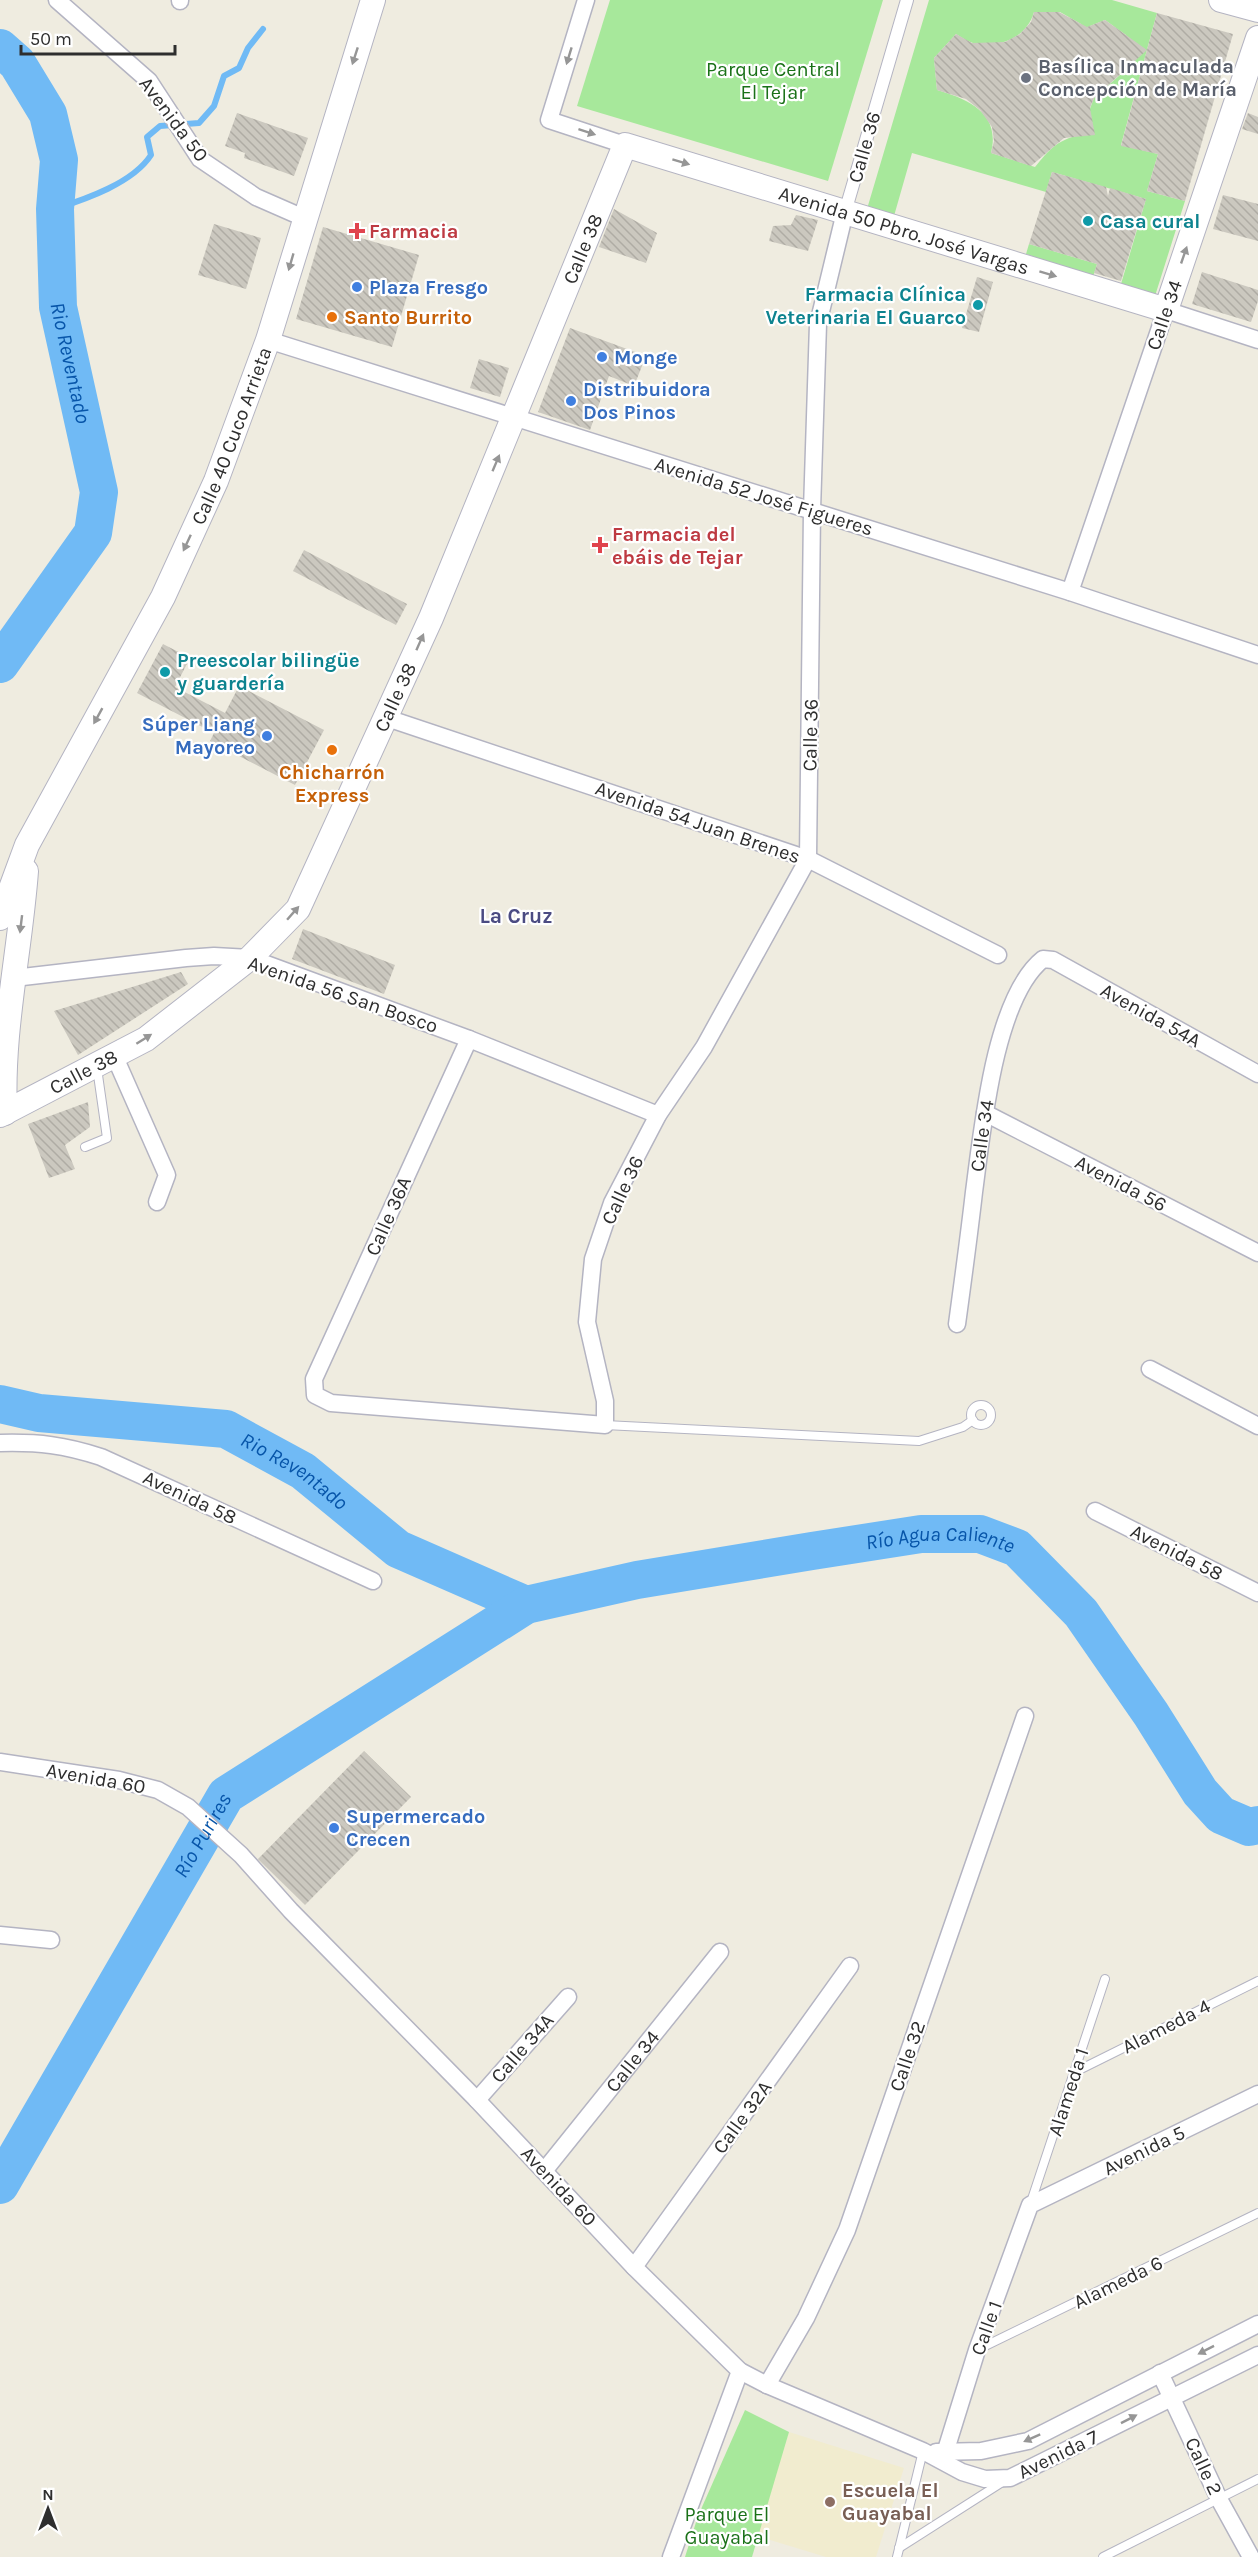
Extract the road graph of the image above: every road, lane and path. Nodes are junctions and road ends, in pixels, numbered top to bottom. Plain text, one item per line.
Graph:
1 (57, 0) edge
2 (373, 0) edge
3 (586, 0) edge
4 (907, 0) edge
5 (1221, 0) edge
6 (1258, 10) edge
7 (1258, 38) edge
8 (625, 145) junction
9 (845, 212) junction
10 (304, 218) junction
11 (1166, 310) junction
12 (268, 340) junction
13 (1258, 340) edge
14 (514, 419) junction
15 (812, 510) junction
16 (1070, 592) junction
17 (1258, 655) edge
18 (387, 718) junction
19 (27, 845) junction
20 (808, 859) junction
21 (0, 918) edge
22 (998, 955) dead end
23 (250, 958) junction
24 (1043, 959) joint
25 (14, 978) junction
26 (469, 1039) junction
27 (105, 1060) junction
28 (1258, 1074) edge
29 (985, 1113) junction
30 (3, 1114) edge
31 (658, 1114) junction
32 (85, 1147) dead end
33 (157, 1202) dead end
34 (1258, 1253) edge
35 (957, 1324) dead end
36 (1150, 1369) dead end
37 (973, 1420) dead end
38 (605, 1425) junction
39 (1258, 1426) edge
40 (0, 1443) edge
41 (1095, 1511) dead end
42 (373, 1581) dead end
43 (1258, 1593) edge
44 (1024, 1716) dead end
45 (0, 1762) edge
46 (0, 1935) edge
47 (51, 1940) dead end
48 (720, 1952) dead end
49 (850, 1966) dead end
50 (1105, 1979) dead end
51 (1258, 1981) edge
52 (568, 1997) dead end
53 (1075, 2072) junction
54 (1258, 2094) edge
55 (477, 2100) junction
56 (544, 2171) junction
57 (1030, 2205) junction
58 (1258, 2213) edge
59 (634, 2267) junction
60 (1258, 2324) edge
61 (977, 2350) junction
62 (1258, 2355) edge
63 (740, 2371) junction
64 (1160, 2373) junction
65 (767, 2385) junction
66 (1172, 2396) junction
67 (923, 2451) junction
68 (945, 2453) junction
69 (1010, 2478) junction
70 (1258, 2479) edge
71 (1219, 2499) junction
72 (898, 2553) edge
73 (671, 2557) edge
74 (1103, 2557) edge
75 (1251, 2557) edge

1 - 10 street, Avenida 50
2 -> 10 main road, Calle 40 Cuco Arrieta
3 -> 8 street, Avenida 50 Pbro. José Vargas
4 - 9 street, Calle 36
5 - 6 main road
11 -> 7 main road, Calle 34
8 -> 9 main road, Avenida 50 Pbro. José Vargas
8 - 14 main road, Calle 38
9 -> 11 main road, Avenida 50 Pbro. José Vargas
9 - 15 street, Calle 36
10 -> 12 main road, Calle 40 Cuco Arrieta
11 - 13 street, Avenida 50 Pbro. José Vargas
11 - 16 street, Calle 34
12 - 14 street, Avenida 52 José Figueres
12 -> 19 main road, Calle 40 Cuco Arrieta
14 - 15 street, Avenida 52 José Figueres
18 -> 14 main road, Calle 38
15 - 16 street, Avenida 52 José Figueres
15 - 20 street, Calle 36
16 - 17 street, Avenida 52 José Figueres
18 - 20 street, Avenida 54 Juan Brenes
23 -> 18 main road, Calle 38
19 - 21 main road, Calle 40 Cuco Arrieta
19 -> 25 main road
20 - 22 street, Avenida 54 Juan Brenes
20 - 31 street, Calle 36
23 - 25 street, Avenida 56 San Bosco
23 - 26 street, Avenida 56 San Bosco
27 -> 23 main road, Calle 38
24 - 28 street, Avenida 54A
24 - 29 street, Calle 34
25 - 30 main road
26 - 31 street, Avenida 56 San Bosco
26 - 38 street, Calle 36A
27 - 30 main road, Calle 38
27 - 32 lane
27 - 33 street
29 - 34 street, Avenida 56
29 - 35 street, Calle 34
31 - 38 street, Calle 36
36 - 39 street
37 - 38 lane
40 - 42 street, Avenida 58
41 - 43 street, Avenida 58
44 - 65 street, Calle 32
45 - 55 street, Avenida 60
46 - 47 street
48 - 56 street, Calle 34
49 - 59 street, Calle 32A
50 - 53 lane, Alameda 1
51 - 53 lane, Alameda 4
52 - 55 street, Calle 34A
53 - 57 lane, Alameda 1
54 - 57 street, Avenida 5
55 - 56 street, Avenida 60
56 - 59 street, Avenida 60
57 - 61 street, Calle 1
58 - 61 lane, Alameda 6
59 - 63 street, Avenida 60
60 -> 64 street, Avenida 7
61 - 68 street, Calle 1
62 - 66 street, Avenida 7
63 - 65 street, Avenida 60
63 - 73 street
64 - 66 street, Calle 2
64 -> 68 street, Avenida 7
65 - 67 street, Avenida 60
69 -> 66 street, Avenida 7
66 - 71 street, Calle 2
67 - 68 street, Avenida 7
67 - 69 street, Avenida 7
67 - 72 lane
69 - 72 lane
70 - 71 lane
71 - 74 lane
71 - 75 street, Calle 2

